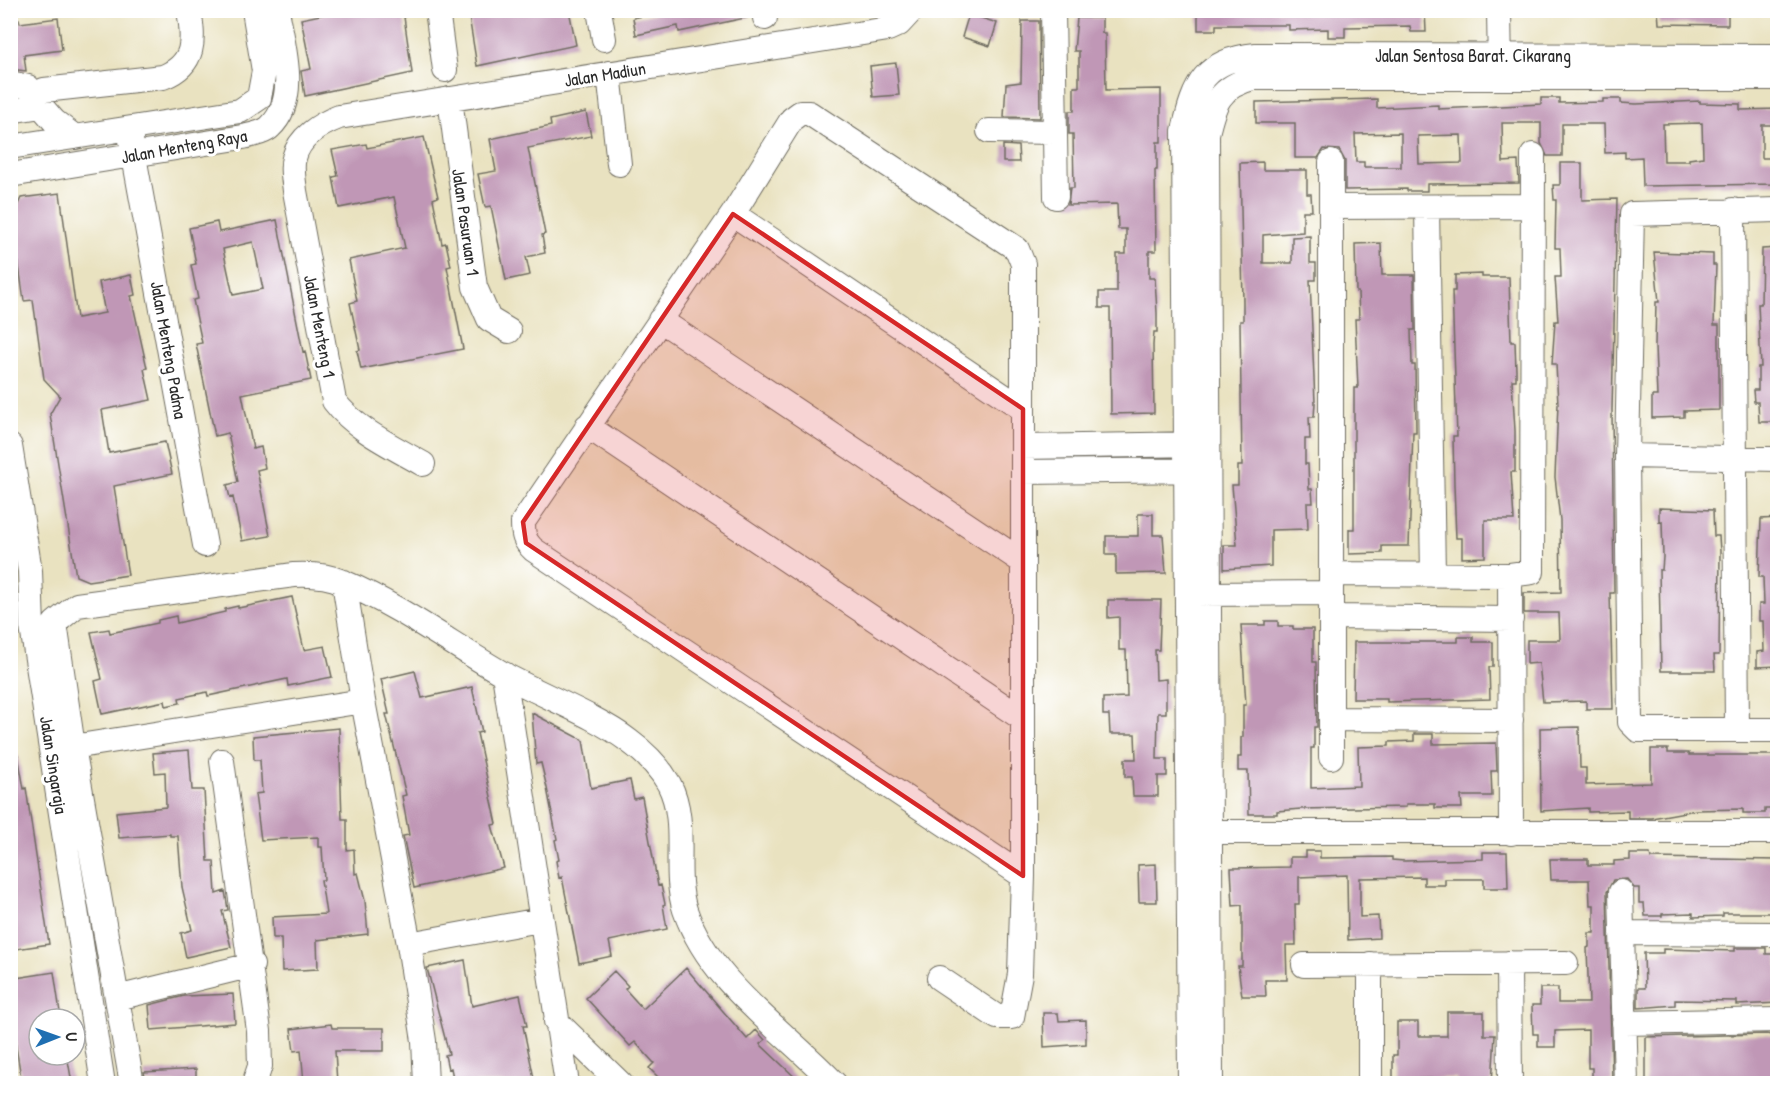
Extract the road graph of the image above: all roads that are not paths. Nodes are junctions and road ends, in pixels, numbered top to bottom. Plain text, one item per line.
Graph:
1 (189, 10) edge
2 (254, 10) edge
3 (277, 10) edge
4 (436, 10) edge
5 (599, 10) edge
6 (912, 10) edge
7 (1053, 10) edge
8 (1499, 10) edge
9 (604, 39) dead end
10 (1778, 56) edge
11 (1500, 66) junction
12 (445, 70) dead end
13 (609, 74) junction
14 (1778, 78) edge
15 (10, 83) edge
16 (450, 99) junction
17 (37, 101) junction
18 (10, 111) edge
19 (129, 129) junction
20 (989, 130) dead end
21 (1054, 132) junction
22 (75, 137) junction
23 (300, 145) joint
24 (10, 147) edge
25 (1533, 155) dead end
26 (134, 156) junction
27 (1331, 162) dead end
28 (619, 164) dead end
29 (10, 175) edge
30 (1056, 197) dead end
31 (1532, 206) junction
32 (1331, 207) junction
33 (1427, 207) junction
34 (1732, 210) junction
35 (1778, 210) edge
36 (733, 214) junction
37 (660, 320) junction
38 (509, 331) dead end
39 (1023, 409) junction
40 (587, 426) junction
41 (1197, 444) junction
42 (10, 446) edge
43 (1023, 447) junction
44 (1627, 456) junction
45 (1734, 457) junction
46 (1778, 459) edge
47 (423, 464) dead end
48 (1197, 471) junction
49 (1023, 472) junction
50 (205, 545) dead end
51 (1023, 562) junction
52 (1433, 575) junction
53 (1510, 575) junction
54 (344, 582) junction
55 (1332, 584) junction
56 (1199, 594) junction
57 (1331, 617) junction
58 (1510, 619) junction
59 (504, 674) junction
60 (363, 701) junction
61 (1023, 719) junction
62 (1331, 719) junction
63 (1511, 720) junction
64 (1737, 730) junction
65 (1778, 730) edge
66 (73, 747) junction
67 (1331, 757) dead end
68 (222, 760) dead end
69 (1201, 832) junction
70 (1778, 832) edge
71 (1511, 833) junction
72 (1023, 876) junction
73 (1621, 892) dead end
74 (540, 920) junction
75 (1622, 933) junction
76 (1778, 934) edge
77 (409, 944) junction
78 (1509, 963) junction
79 (1566, 963) dead end
80 (1370, 964) junction
81 (252, 965) junction
82 (1304, 965) dead end
83 (939, 978) dead end
84 (117, 998) junction
85 (1778, 1020) edge
86 (556, 1021) junction
87 (1624, 1023) junction
88 (103, 1083) edge
89 (132, 1083) edge
90 (254, 1083) edge
91 (426, 1083) edge
92 (567, 1083) edge
93 (621, 1083) edge
94 (835, 1083) edge
95 (1190, 1083) edge
96 (1211, 1083) edge
97 (1370, 1083) edge
98 (1510, 1083) edge
99 (1626, 1083) edge

1 - 17 street
2 - 19 street, Jalan Menteng Raya
3 - 26 street, Jalan Menteng Raya
4 - 12 street
5 - 9 street
6 - 13 street, Jalan Madiun
7 - 21 street
8 - 11 street
10 - 11 street, Jalan Sentosa Barat. Cikarang
11 - 14 street, Jalan Sentosa Barat. Cikarang
11 - 41 street, Jalan Sentosa Barat. Cikarang
11 - 41 street, Jalan Sentosa Barat. Cikarang
13 - 16 street, Jalan Madiun
13 - 28 street
15 - 17 street
16 - 23 street, Jalan Madiun
16 - 38 street, Jalan Pasuruan 1
17 - 18 street
17 - 22 street
19 - 22 street, Jalan Menteng Raya
19 - 26 street, Jalan Menteng Padma
20 - 21 street
21 - 30 street
22 - 24 street, Jalan Menteng Raya
23 - 47 street, Jalan Menteng 1
25 - 31 street
26 - 29 street, Jalan Menteng Raya
26 - 50 street, Jalan Menteng Padma
27 - 32 street
31 - 33 street
31 - 53 street
32 - 33 street
32 - 55 street
33 - 52 street
34 - 35 street
34 - 44 street
34 - 45 street
36 - 37 street
36 - 39 street
36 - 39 street
37 - 40 street
37 - 51 street
39 - 43 street
40 - 61 street
40 - 72 street
41 - 43 street
41 - 48 street
42 - 88 street, Jalan Singaraja
43 - 49 street
44 - 45 street
44 - 64 street
45 - 46 street
45 - 64 street
48 - 49 street
48 - 56 street
49 - 51 street
51 - 61 street
52 - 53 street
52 - 55 street
53 - 58 street
54 - 59 street
54 - 60 street
54 - 66 street
55 - 56 street
55 - 57 street
56 - 69 street
57 - 58 street
57 - 62 street
58 - 63 street
59 - 74 street
59 - 94 street
60 - 66 street
60 - 77 street
61 - 72 street
62 - 63 street
62 - 67 street
63 - 71 street
64 - 65 street
66 - 84 street
68 - 81 street
69 - 71 street
69 - 95 street
69 - 96 street
70 - 71 street
72 - 83 street
73 - 75 street
74 - 77 street
74 - 86 street
75 - 76 street
75 - 87 street
77 - 91 street
78 - 79 street
78 - 80 street
78 - 98 street
80 - 82 street
80 - 97 street
81 - 84 street
81 - 90 street
84 - 89 street
85 - 87 street
86 - 92 street
86 - 93 street
87 - 99 street

